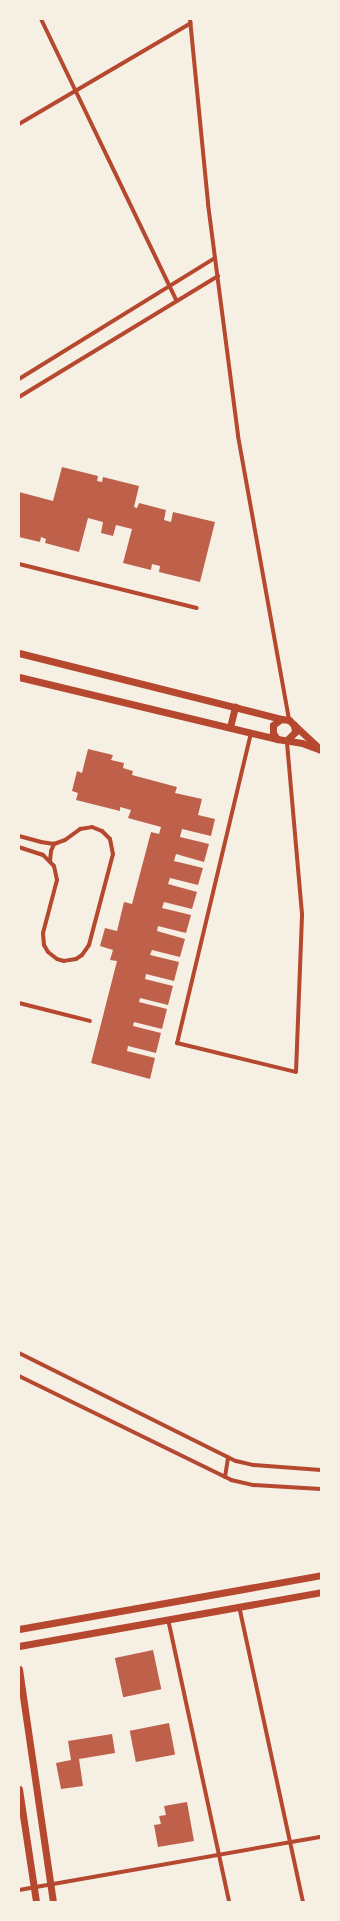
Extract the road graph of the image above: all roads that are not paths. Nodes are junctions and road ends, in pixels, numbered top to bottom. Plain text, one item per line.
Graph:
1 (41, 19) edge
2 (191, 21) edge
3 (76, 91) junction
4 (19, 124) edge
5 (215, 258) junction
6 (218, 276) junction
7 (170, 286) junction
8 (177, 301) junction
9 (19, 378) edge
10 (19, 397) edge
11 (19, 564) edge
12 (197, 608) dead end
13 (19, 652) edge
14 (19, 677) edge
15 (234, 707) junction
16 (288, 721) junction
17 (230, 728) junction
18 (251, 733) junction
19 (278, 739) junction
20 (288, 740) junction
21 (321, 750) edge
22 (19, 836) edge
23 (54, 844) junction
24 (19, 847) edge
25 (50, 861) junction
26 (19, 1003) edge
27 (90, 1021) dead end
28 (19, 1353) edge
29 (19, 1376) edge
30 (228, 1457) junction
31 (321, 1470) edge
32 (225, 1478) junction
33 (321, 1490) edge
34 (321, 1575) edge
35 (321, 1592) edge
36 (239, 1606) junction
37 (168, 1619) junction
38 (19, 1629) edge
39 (19, 1646) edge
40 (19, 1669) edge
41 (19, 1789) edge
42 (321, 1837) edge
43 (290, 1842) junction
44 (219, 1855) junction
45 (50, 1886) junction
46 (34, 1889) junction
47 (19, 1890) edge
48 (36, 1902) edge
49 (53, 1902) edge
50 (229, 1902) edge
51 (303, 1902) edge

1 - 3 street
2 - 3 street
2 - 5 street
3 - 4 street
3 - 7 street
5 - 6 street
5 - 7 street
6 - 8 street
6 - 16 street
7 - 8 street
7 - 9 street
8 - 10 street
11 - 12 street
13 - 15 street
14 - 17 street
15 - 16 street
15 - 17 street
16 - 19 street
16 - 20 street
16 - 21 street
17 - 18 street
18 - 19 street
18 - 20 street
19 - 20 street
20 - 21 street
22 - 23 street
23 - 25 street
23 - 25 street
24 - 25 street
26 - 27 street
28 - 30 street
29 - 32 street
30 - 31 street
30 - 32 street
32 - 33 street
34 - 38 street
35 - 36 street
36 - 37 street
36 - 43 street
37 - 39 street
37 - 44 street
40 - 45 street
41 - 46 street
42 - 43 street
43 - 44 street
43 - 51 street
44 - 45 street
44 - 50 street
45 - 46 street
45 - 49 street
46 - 47 street
46 - 48 street

